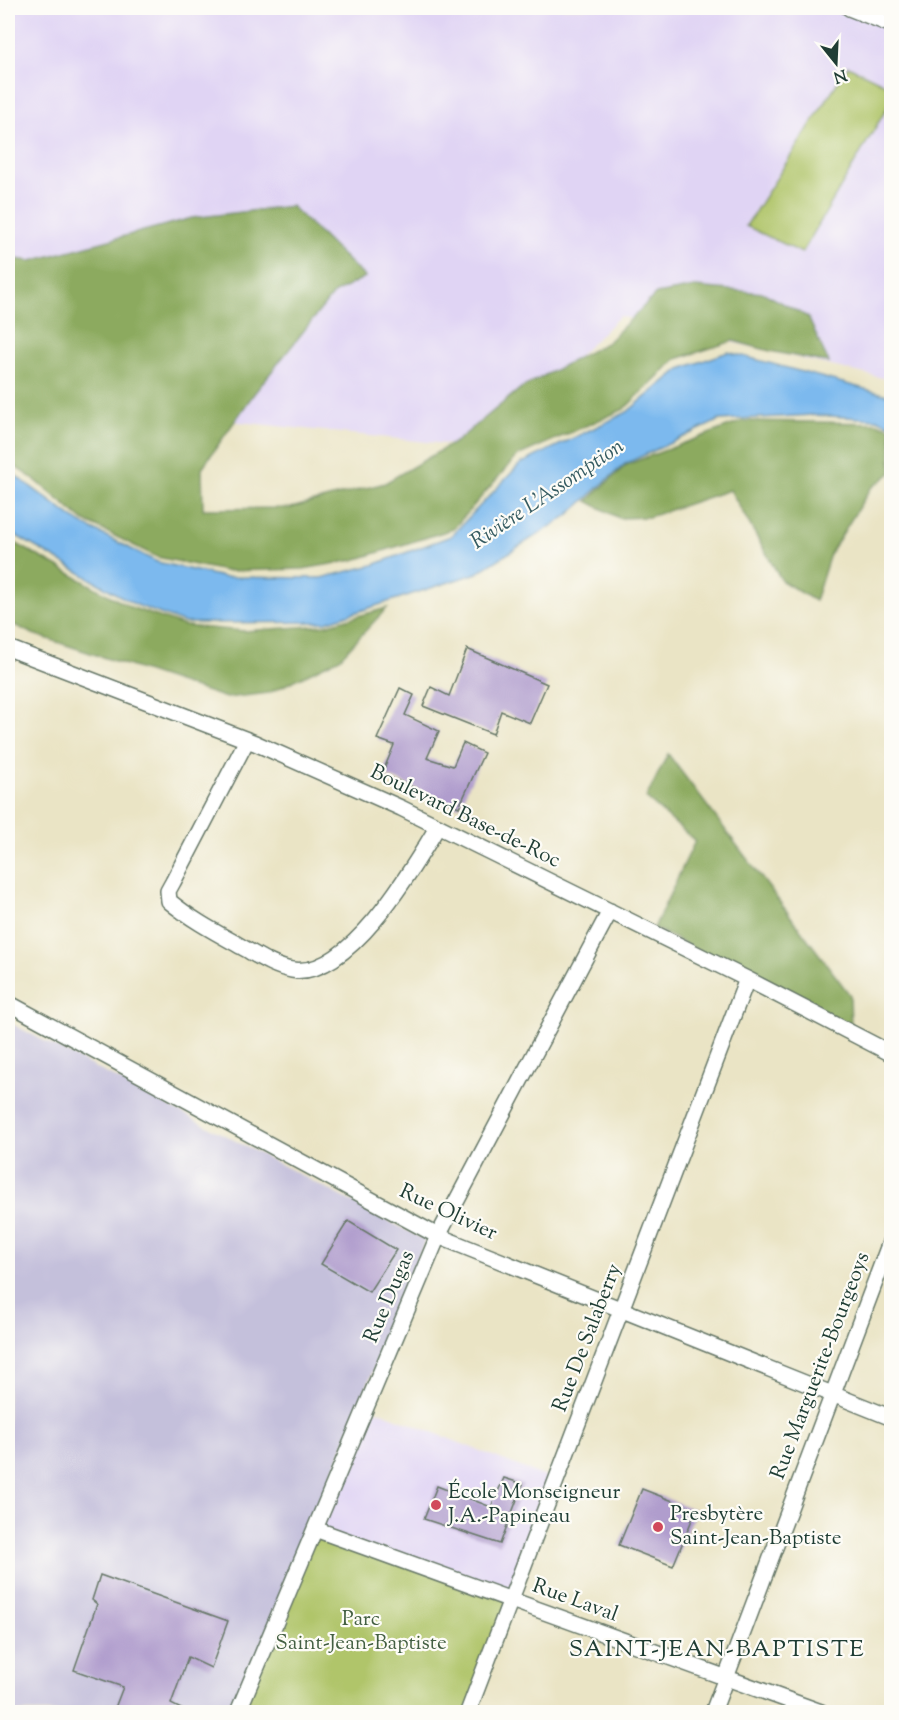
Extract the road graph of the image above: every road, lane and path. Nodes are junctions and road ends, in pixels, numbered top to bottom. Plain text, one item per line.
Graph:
1 (849, 8) edge
2 (891, 25) edge
3 (8, 648) edge
4 (247, 740) junction
5 (438, 826) junction
6 (610, 911) junction
7 (747, 979) junction
8 (8, 1003) edge
9 (891, 1054) edge
10 (438, 1236) junction
11 (891, 1237) edge
12 (621, 1309) junction
13 (832, 1394) junction
14 (891, 1418) edge
15 (315, 1529) junction
16 (511, 1600) junction
17 (726, 1678) junction
18 (238, 1713) edge
19 (468, 1713) edge
20 (713, 1713) edge
21 (821, 1713) edge

1 - 2 street
3 - 4 street, Boulevard Base-de-Roc
4 - 5 street, Boulevard Base-de-Roc
4 - 5 street
5 - 6 street, Boulevard Base-de-Roc
6 - 7 street, Boulevard Base-de-Roc
6 - 10 street, Rue Dugas
7 - 9 street, Boulevard Base-de-Roc
7 - 12 street, Rue De Salaberry
8 - 10 street, Rue Olivier
10 - 12 street, Rue Olivier
10 - 15 street, Rue Dugas
11 - 13 street, Rue Marguerite-Bourgeoys
12 - 13 street, Rue Olivier
12 - 16 street, Rue De Salaberry
13 - 14 street, Rue Olivier
13 - 17 street, Rue Marguerite-Bourgeoys
15 - 16 street, Rue Laval
15 - 18 street, Rue Dugas
16 - 17 street, Rue Laval
16 - 19 street, Rue De Salaberry
17 - 20 street, Rue Marguerite-Bourgeoys
17 - 21 street, Rue Laval

